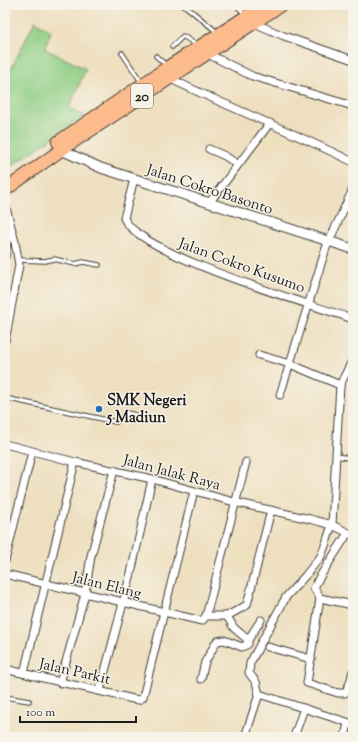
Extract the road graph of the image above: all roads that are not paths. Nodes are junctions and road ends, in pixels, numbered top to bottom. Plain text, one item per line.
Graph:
1 (184, 5) edge
2 (236, 5) edge
3 (281, 5) edge
4 (349, 5) edge
5 (353, 7) edge
6 (255, 12) edge
7 (222, 37) junction
8 (172, 48) dead end
9 (202, 50) junction
10 (122, 53) dead end
11 (156, 56) dead end
12 (353, 60) edge
13 (168, 73) junction
14 (142, 84) junction
15 (353, 106) edge
16 (270, 123) junction
17 (209, 149) dead end
18 (61, 150) junction
19 (353, 162) edge
20 (238, 164) junction
21 (134, 179) junction
22 (5, 180) edge
23 (353, 189) edge
24 (5, 190) edge
25 (209, 203) junction
26 (5, 204) edge
27 (10, 220) junction
28 (329, 241) junction
29 (353, 249) edge
30 (5, 257) edge
31 (19, 260) junction
32 (99, 265) dead end
33 (309, 303) junction
34 (353, 319) edge
35 (5, 341) edge
36 (259, 355) dead end
37 (353, 359) edge
38 (290, 364) junction
39 (340, 385) junction
40 (280, 395) dead end
41 (5, 398) edge
42 (136, 415) dead end
43 (5, 444) edge
44 (32, 452) junction
45 (335, 456) junction
46 (75, 462) junction
47 (246, 462) dead end
48 (353, 462) edge
49 (114, 470) junction
50 (152, 479) junction
51 (194, 491) junction
52 (234, 502) junction
53 (271, 510) junction
54 (332, 525) junction
55 (350, 534) edge
56 (5, 561) edge
57 (5, 574) edge
58 (46, 584) junction
59 (85, 594) junction
60 (320, 598) junction
61 (123, 602) junction
62 (353, 605) edge
63 (163, 612) junction
64 (227, 616) junction
65 (204, 619) junction
66 (261, 620) dead end
67 (248, 640) junction
68 (268, 648) dead end
69 (311, 659) junction
70 (5, 669) edge
71 (353, 671) edge
72 (24, 672) junction
73 (201, 679) dead end
74 (60, 683) junction
75 (100, 690) junction
76 (259, 694) junction
77 (5, 697) edge
78 (29, 701) dead end
79 (304, 708) junction
80 (351, 724) edge
81 (245, 737) edge
82 (294, 737) edge
83 (344, 737) edge

1 - 7 lane
2 - 6 lane
3 - 6 highway, 20
4 - 5 lane
6 - 7 highway, 20
6 - 12 street
7 - 9 highway, 20
8 - 9 lane
9 - 13 highway, 20
9 - 15 street
10 - 14 lane
11 - 13 lane
13 - 14 highway, 20
13 - 16 street
13 - 18 highway, 20
14 - 22 highway, 20
16 - 19 street
16 - 20 street
17 - 20 street
18 - 21 street, Jalan Cokro Basonto
18 - 24 highway, 20
20 - 25 street
21 - 25 street, Jalan Cokro Basonto
21 - 33 street, Jalan Cokro Kusumo
23 - 28 street
25 - 28 street, Jalan Cokro Basonto
26 - 27 street
27 - 30 street
27 - 31 street
28 - 29 street, Jalan Cokro Basonto
28 - 33 street
31 - 32 lane
31 - 35 street
33 - 34 street, Jalan Cokro Kusumo
33 - 38 street
36 - 38 street
37 - 39 street
38 - 39 street
38 - 40 street
39 - 45 street
41 - 42 lane
43 - 44 street, Jalan Jalak Raya
44 - 46 street, Jalan Jalak Raya
44 - 56 street
45 - 48 lane
45 - 54 street
46 - 49 street, Jalan Jalak Raya
46 - 58 street
47 - 52 street
49 - 50 street, Jalan Jalak Raya
49 - 59 street
50 - 51 street, Jalan Jalak Raya
50 - 61 street
51 - 52 street, Jalan Jalak Raya
51 - 63 street
52 - 53 street, Jalan Jalak Raya
52 - 65 street
53 - 54 street, Jalan Jalak Raya
53 - 64 street
54 - 55 street, Jalan Jalak Raya
54 - 76 street
55 - 60 street
57 - 58 street, Jalan Elang
58 - 59 street, Jalan Elang
58 - 72 street
59 - 61 street, Jalan Elang
59 - 74 street
60 - 62 street
60 - 69 street
61 - 63 street, Jalan Elang
61 - 75 street
63 - 65 street, Jalan Elang
63 - 75 street, Jalan Parkit
64 - 65 street, Jalan Elang
64 - 67 street
66 - 67 street
67 - 73 street
68 - 69 street
69 - 71 street
70 - 72 street, Jalan Parkit
72 - 74 street, Jalan Parkit
74 - 75 street, Jalan Parkit
76 - 79 street
76 - 81 street
77 - 78 lane
79 - 80 street
79 - 82 street
80 - 83 street

